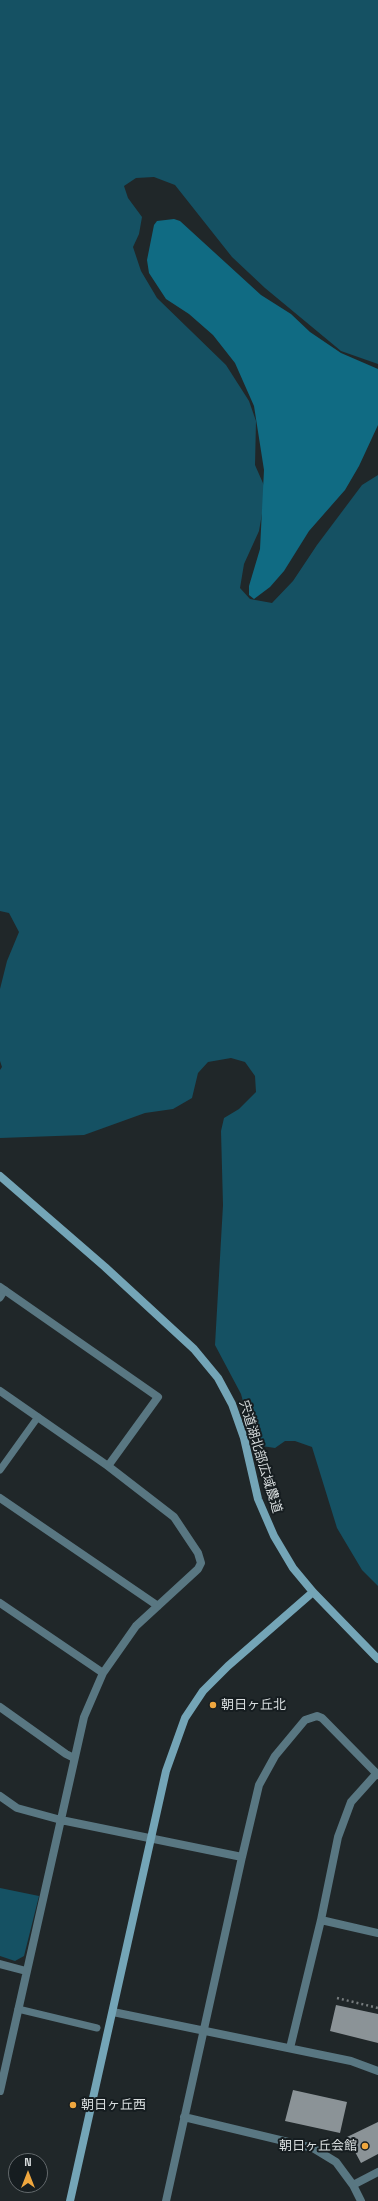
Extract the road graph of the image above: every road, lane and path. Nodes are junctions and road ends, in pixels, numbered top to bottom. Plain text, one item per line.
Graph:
1 (0, 1176) edge
2 (3, 1288) edge
3 (0, 1298) edge
4 (0, 1391) edge
5 (38, 1417) junction
6 (108, 1466) junction
7 (0, 1470) edge
8 (0, 1498) edge
9 (313, 1592) junction
10 (0, 1603) edge
11 (158, 1606) junction
12 (378, 1659) edge
13 (103, 1673) junction
14 (0, 1707) edge
15 (74, 1758) junction
16 (377, 1774) edge
17 (0, 1796) edge
18 (61, 1820) junction
19 (152, 1839) junction
20 (242, 1857) junction
21 (321, 1920) junction
22 (378, 1933) edge
23 (0, 1964) edge
24 (26, 1971) junction
25 (337, 1998) dead end
26 (378, 2008) edge
27 (18, 2010) junction
28 (112, 2012) junction
29 (97, 2028) dead end
30 (203, 2029) junction
31 (290, 2048) junction
32 (378, 2071) edge
33 (0, 2091) edge
34 (184, 2117) junction
35 (378, 2172) edge
36 (353, 2185) junction
37 (70, 2201) edge
38 (166, 2201) edge
39 (361, 2201) edge

1 - 9 street, 宍道湖北部広域農道
2 - 3 lane
2 - 6 street
4 - 5 street
5 - 6 street
5 - 7 lane
6 - 11 street
8 - 11 street
9 - 12 street, 宍道湖北部広域農道
9 - 19 street
10 - 13 street
11 - 13 street
13 - 15 street
14 - 15 street
15 - 18 street
16 - 20 street
16 - 21 street
17 - 18 street
18 - 19 street
18 - 24 street
19 - 20 street
19 - 28 street
20 - 30 street
21 - 22 street
21 - 31 street
23 - 24 street
24 - 27 street
25 - 26 path
27 - 29 lane
27 - 33 street
28 - 30 street
28 - 37 street
30 - 31 street
30 - 34 street
31 - 32 street
34 - 36 street
34 - 38 street
35 - 36 street
36 - 39 street

